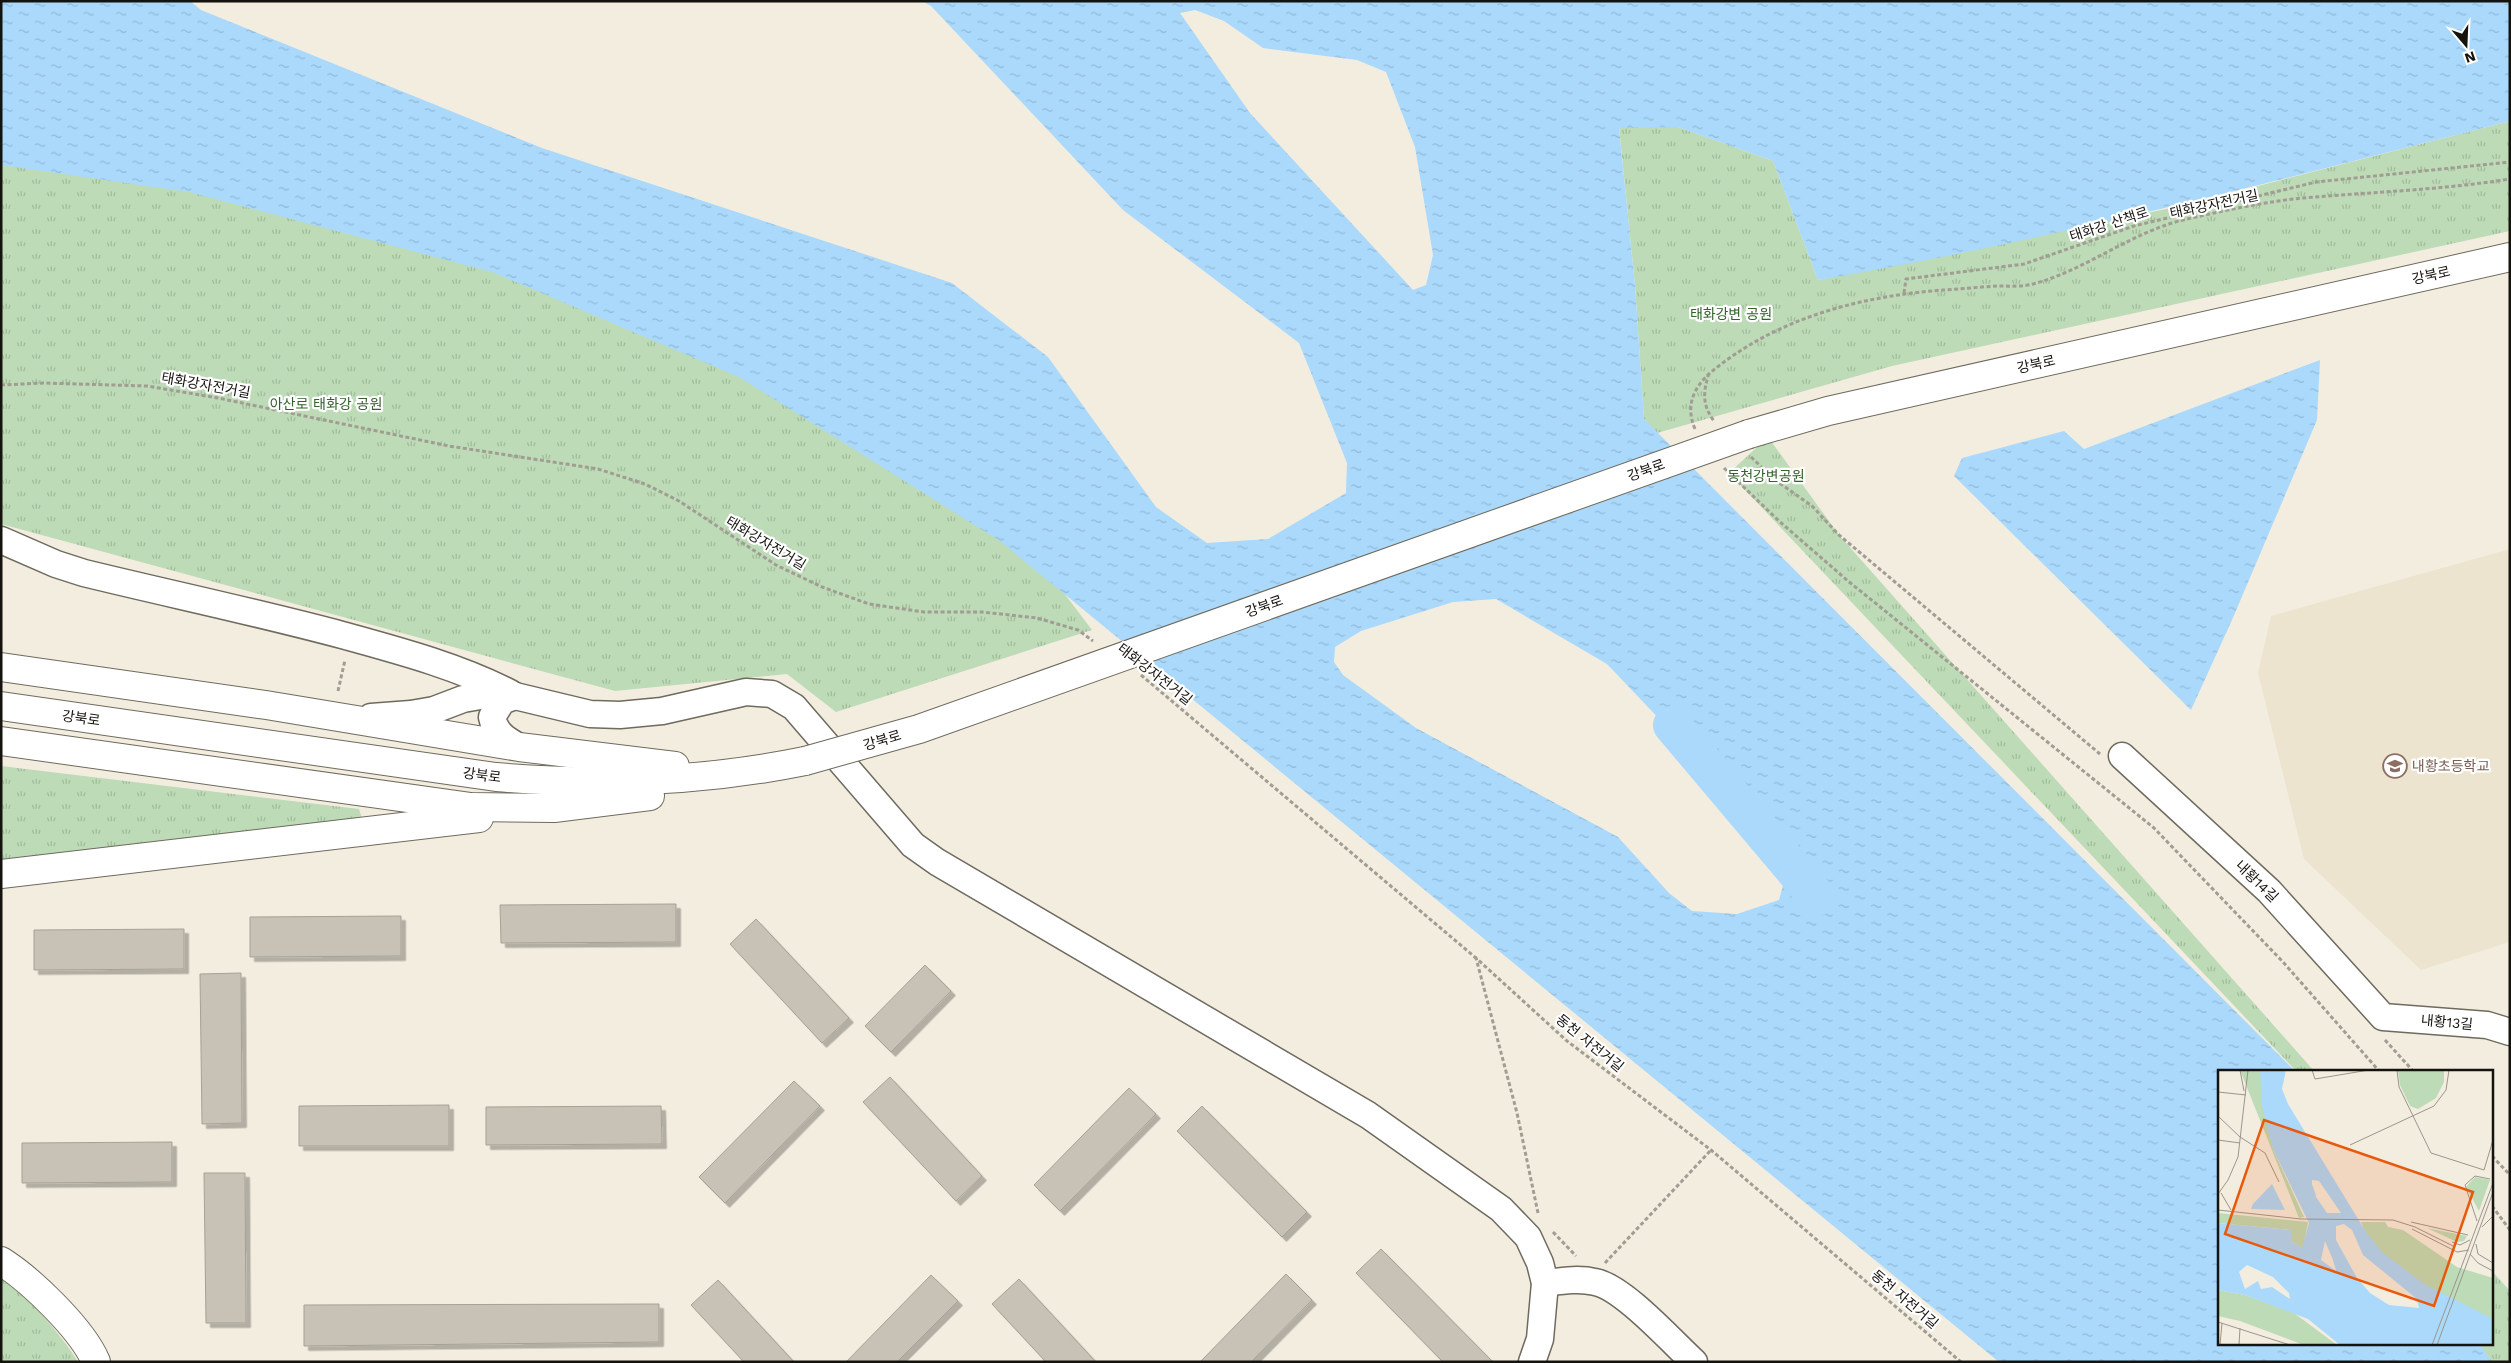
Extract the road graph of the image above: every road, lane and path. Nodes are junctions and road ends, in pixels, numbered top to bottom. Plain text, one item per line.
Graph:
1 (2510, 162) edge
2 (2510, 179) edge
3 (2510, 257) edge
4 (2468, 266) junction
5 (2510, 270) edge
6 (1904, 293) junction
7 (1709, 373) junction
8 (1, 385) edge
9 (1718, 426) dead end
10 (1696, 434) dead end
11 (1747, 443) junction
12 (1723, 466) dead end
13 (1839, 534) dead end
14 (1, 540) edge
15 (1094, 642) dead end
16 (1, 667) edge
17 (1134, 670) dead end
18 (515, 696) junction
19 (1, 706) edge
20 (335, 716) junction
21 (1, 741) edge
22 (519, 747) junction
23 (2122, 756) dead end
24 (759, 770) junction
25 (554, 808) junction
26 (1, 874) edge
27 (1476, 958) junction
28 (2383, 1016) joint
29 (2502, 1026) edge
30 (2378, 1070) edge
31 (1711, 1150) junction
32 (2494, 1158) edge
33 (2510, 1175) edge
34 (2494, 1209) edge
35 (1544, 1221) dead end
36 (1550, 1228) dead end
37 (2510, 1230) edge
38 (1, 1261) edge
39 (1596, 1277) junction
40 (1545, 1283) junction
41 (96, 1362) edge
42 (1532, 1362) edge
43 (1694, 1362) edge
44 (1961, 1362) edge

1 - 6 path, 태화강 산책로
2 - 6 path, 태화강자전거길
3 - 4 main road, 강북로
4 - 5 street
4 - 11 main road, 강북로
6 - 7 path, 태화강자전거길
7 - 9 path
7 - 10 path, 태화강자전거길
8 - 15 path, 태화강자전거길
11 - 13 path
11 - 24 main road, 강북로, bridge
12 - 30 path
14 - 18 street
16 - 20 main road
17 - 27 path, 태화강자전거길
18 - 20 street
18 - 22 street
18 - 40 street
19 - 24 main road, 강북로
20 - 22 main road
21 - 25 main road
22 - 24 main road
23 - 28 street, 내황14길
24 - 25 main road
25 - 26 main road
27 - 31 path, 동천 자전거길
27 - 35 path
28 - 29 street, 내황13길
31 - 39 path
31 - 44 path, 동천 자전거길
32 - 33 path
34 - 37 path
36 - 39 path
38 - 41 main road
39 - 40 street
39 - 43 street
40 - 42 street

